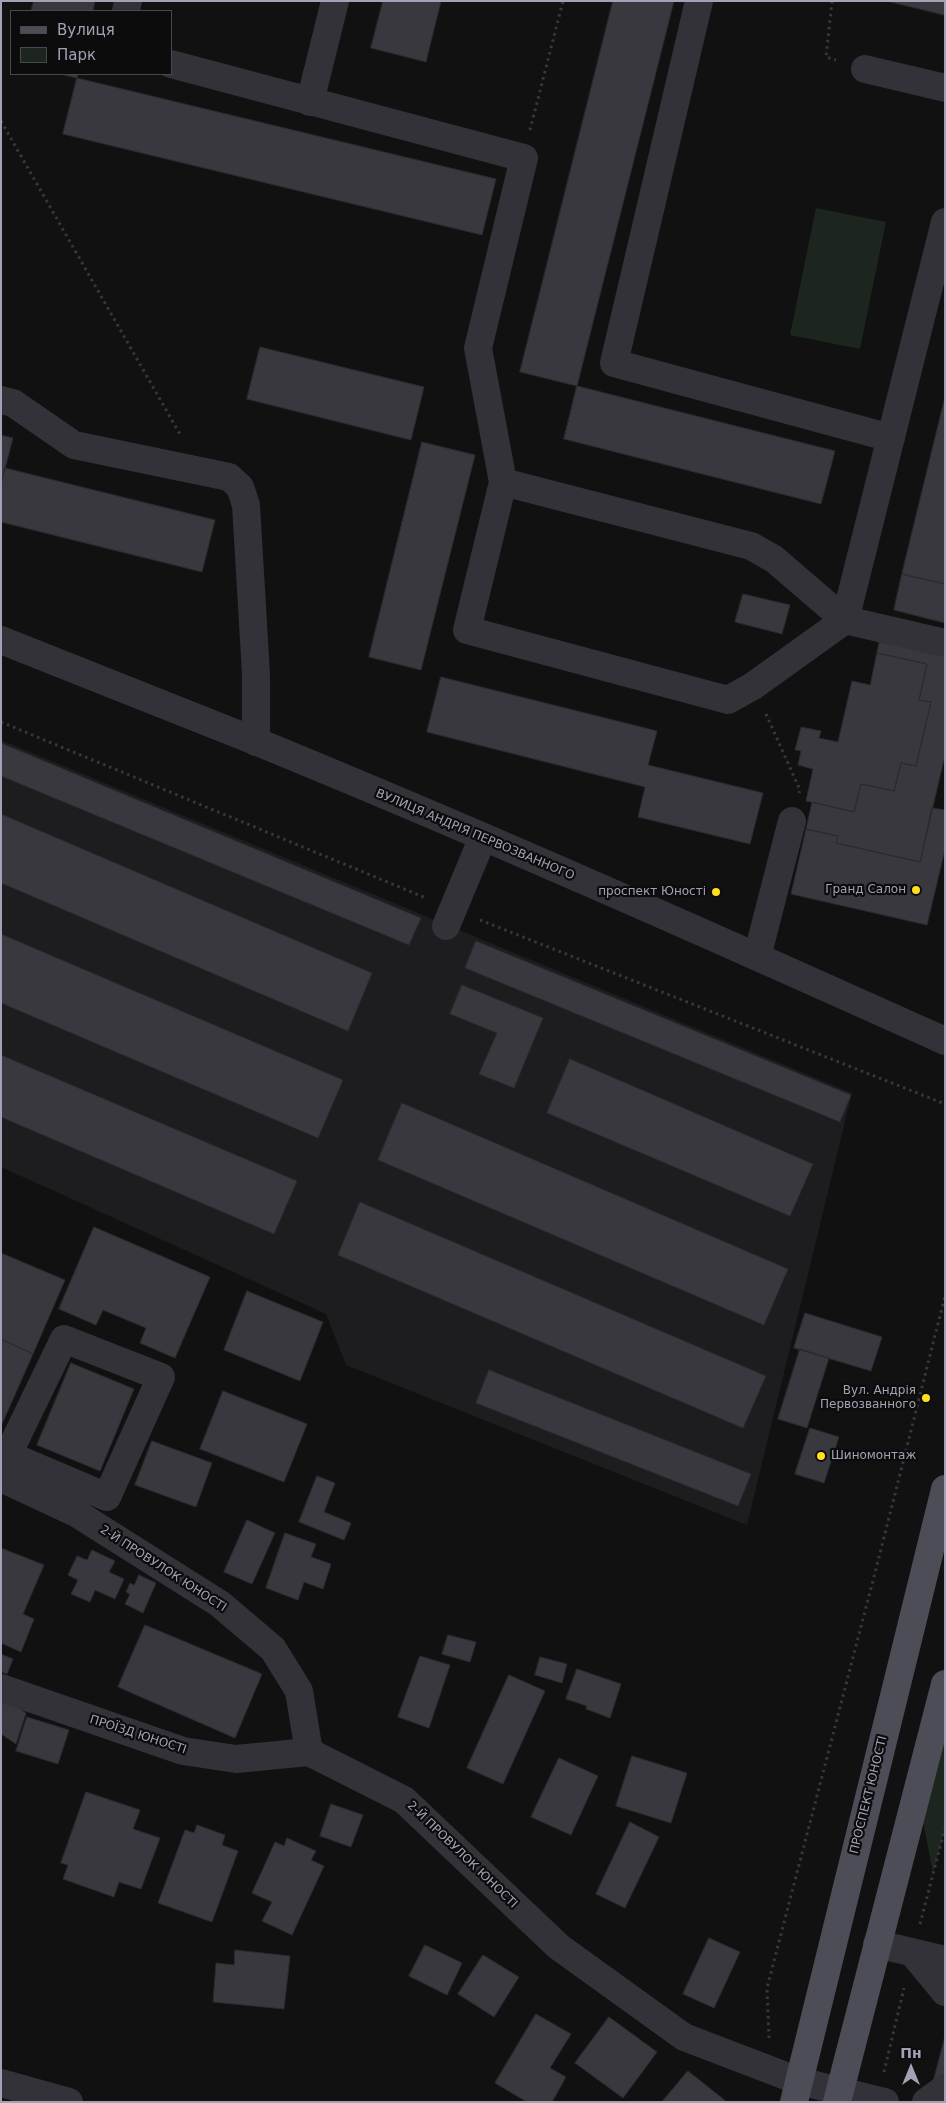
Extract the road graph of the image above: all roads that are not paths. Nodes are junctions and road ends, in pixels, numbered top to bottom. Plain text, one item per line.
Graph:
1 (335, 1) edge
2 (699, 1) edge
3 (172, 64) edge
4 (865, 69) road end
5 (945, 88) edge
6 (310, 102) junction
7 (945, 222) edge
8 (1, 400) edge
9 (891, 438) junction
10 (503, 482) junction
11 (845, 620) junction
12 (1, 640) edge
13 (945, 643) edge
14 (256, 742) junction
15 (792, 821) road end
16 (483, 838) junction
17 (446, 926) dead end
18 (757, 957) junction
19 (945, 1041) edge
20 (4, 1467) edge
21 (945, 1489) edge
22 (945, 1684) edge
23 (1, 1688) edge
24 (309, 1752) junction
25 (877, 1944) junction
26 (912, 1952) junction
27 (945, 1960) edge
28 (945, 1992) edge
29 (1, 2082) edge
30 (945, 2088) edge
31 (797, 2091) edge
32 (838, 2097) edge
33 (69, 2102) edge
34 (885, 2102) edge
35 (926, 2102) edge

1 - 6 street
2 - 9 street
3 - 6 street
4 - 5 street
6 - 10 street
7 - 9 street
8 - 14 street
9 - 11 street
10 - 11 street
10 - 11 street
11 - 13 street
12 - 14 street, ВУЛИЦЯ АНДРІЯ ПЕРВОЗВАННОГО
14 - 16 street, ВУЛИЦЯ АНДРІЯ ПЕРВОЗВАННОГО
15 - 18 street
16 - 17 street
16 - 18 street, ВУЛИЦЯ АНДРІЯ ПЕРВОЗВАННОГО
18 - 19 street, ВУЛИЦЯ АНДРІЯ ПЕРВОЗВАННОГО
20 - 20 street
20 - 24 street, 2-Й ПРОВУЛОК ЮНОСТІ
21 - 31 main road, ПРОСПЕКТ ЮНОСТІ
22 - 25 main road
23 - 24 street, ПРОЇЗД ЮНОСТІ
24 - 31 street, 2-Й ПРОВУЛОК ЮНОСТІ
25 - 26 street
25 - 32 main road
26 - 27 street
26 - 28 street
29 - 33 street
30 - 35 street
31 - 32 street, 2-Й ПРОВУЛОК ЮНОСТІ
32 - 34 street, 2-Й ПРОВУЛОК ЮНОСТІ

